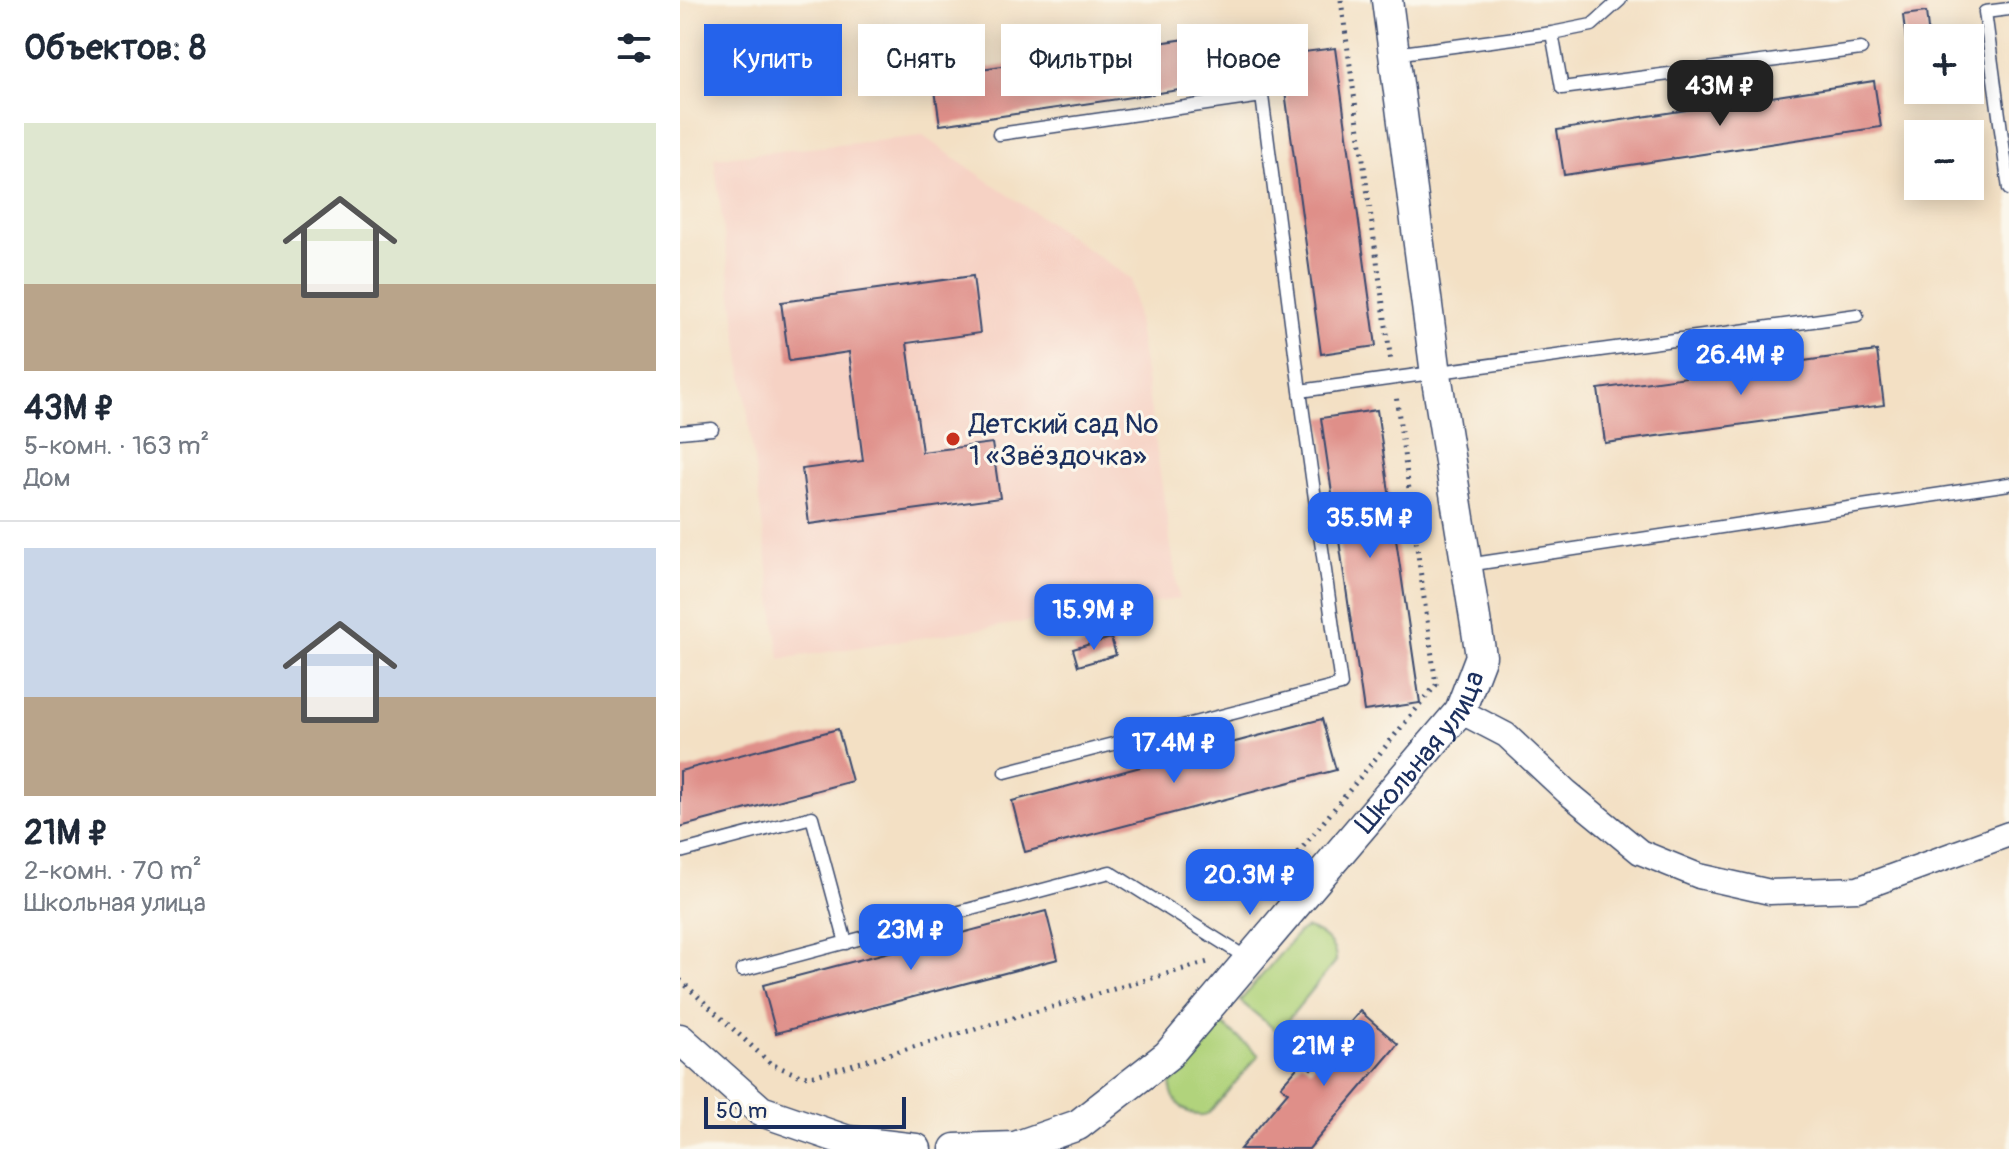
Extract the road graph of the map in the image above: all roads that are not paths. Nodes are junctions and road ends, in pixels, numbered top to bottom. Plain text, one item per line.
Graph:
1 (1387, 0) edge
2 (1620, 0) edge
3 (2009, 9) edge
4 (1552, 33) junction
5 (1861, 49) dead end
6 (1394, 54) junction
7 (999, 134) dead end
8 (2009, 189) edge
9 (1857, 315) dead end
10 (1436, 374) junction
11 (1300, 391) junction
12 (712, 429) dead end
13 (680, 432) edge
14 (2009, 484) edge
15 (1467, 565) junction
16 (1460, 711) junction
17 (1005, 772) dead end
18 (2009, 834) edge
19 (680, 852) edge
20 (846, 943) junction
21 (1250, 960) junction
22 (742, 970) dead end
23 (680, 1039) edge
24 (916, 1149) edge
25 (955, 1149) edge

1 - 6 street, Школьная улица
2 - 4 lane
3 - 8 lane
4 - 5 lane
4 - 6 lane
6 - 10 street, Школьная улица
7 - 11 lane
9 - 10 lane
10 - 11 lane
10 - 15 street, Школьная улица
11 - 17 lane
12 - 13 lane
14 - 15 lane
15 - 16 street, Школьная улица
16 - 18 street
16 - 21 street, Школьная улица
19 - 20 lane
20 - 21 lane
20 - 22 lane
21 - 25 street, Школьная улица
23 - 24 street

